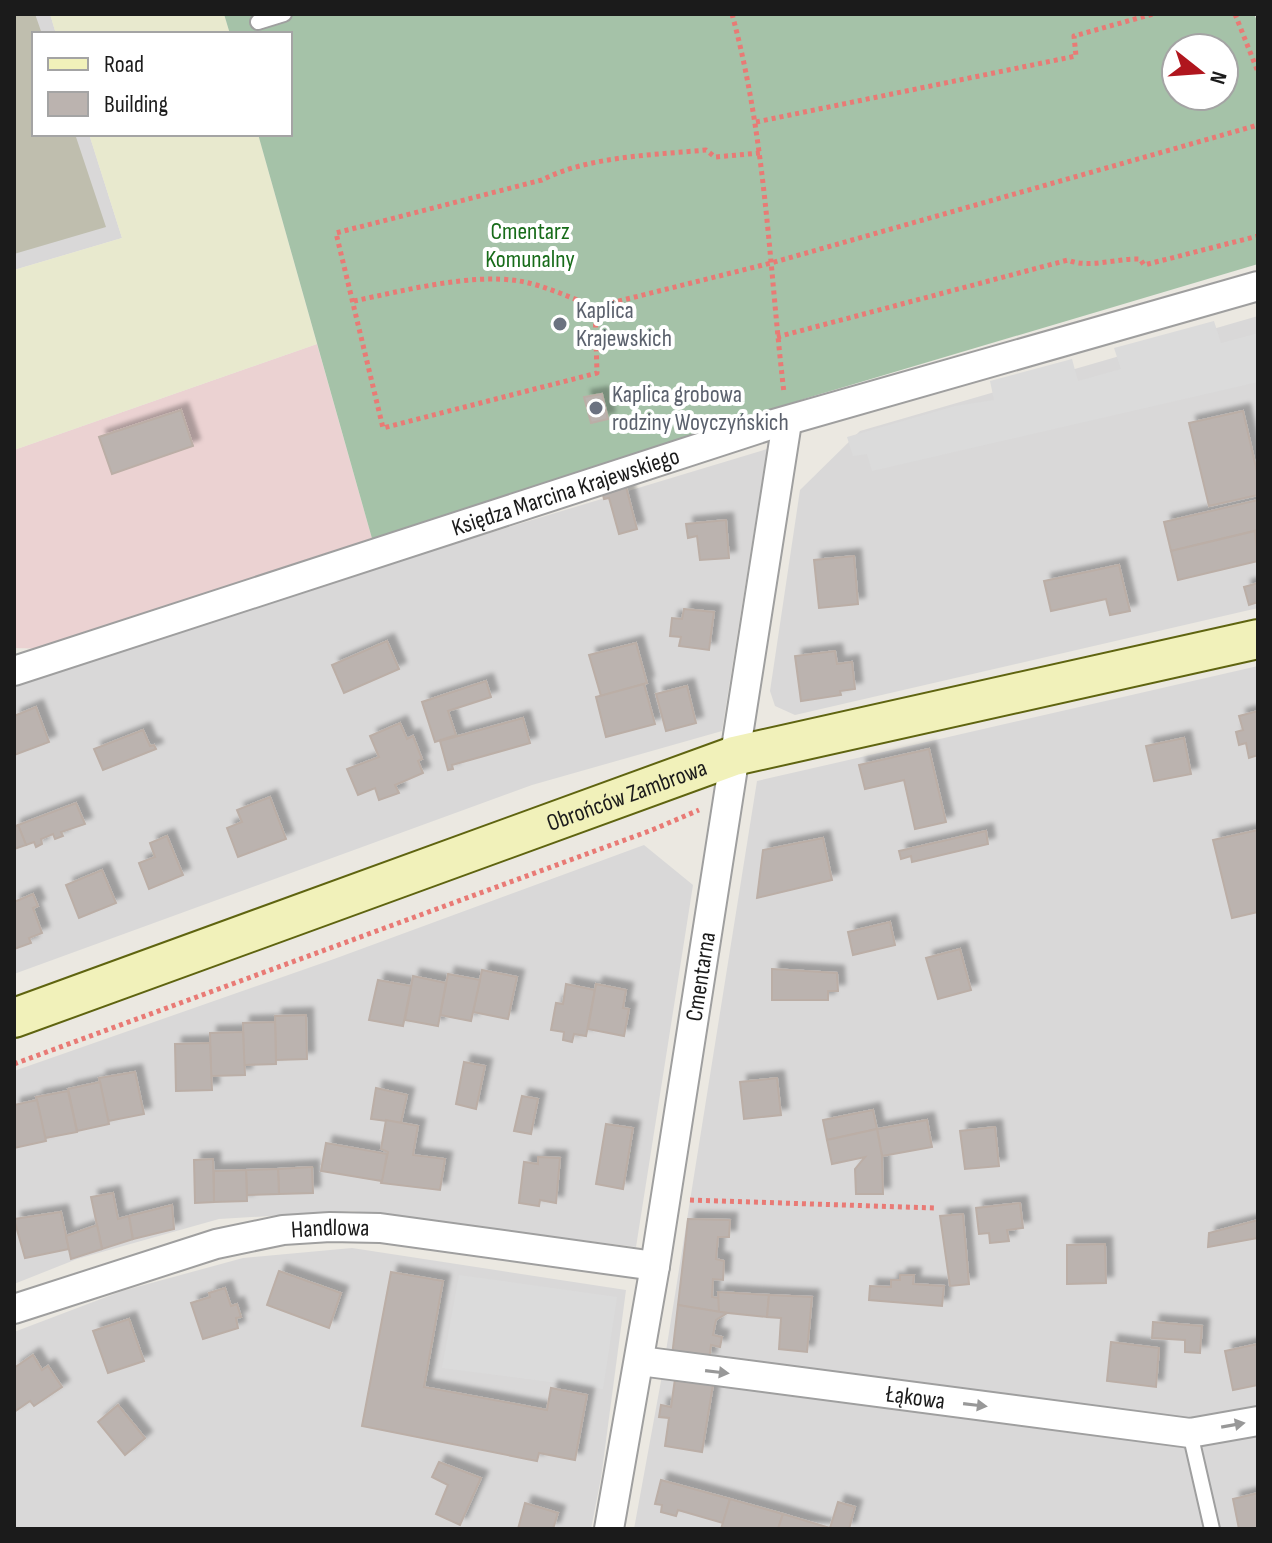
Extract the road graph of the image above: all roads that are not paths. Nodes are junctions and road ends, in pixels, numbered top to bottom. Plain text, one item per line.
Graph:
1 (284, 14) edge
2 (258, 22) dead end
3 (1258, 286) edge
4 (787, 422) junction
5 (1258, 639) edge
6 (14, 671) edge
7 (734, 756) junction
8 (14, 1018) edge
9 (655, 1266) junction
10 (14, 1309) edge
11 (640, 1361) junction
12 (1258, 1421) edge
13 (1190, 1433) junction
14 (609, 1529) edge
15 (1212, 1529) edge

1 - 2 lane
3 - 4 street, Księdza Marcina Krajewskiego
4 - 6 street, Księdza Marcina Krajewskiego
4 - 7 street, Cmentarna
5 - 7 street, Obrońców Zambrowa
7 - 8 street, Obrońców Zambrowa
7 - 9 street, Cmentarna
9 - 10 street, Handlowa
9 - 11 street, Cmentarna
11 -> 13 street, Łąkowa
11 - 14 street, Cmentarna
13 -> 12 street, Łąkowa
13 - 15 lane

